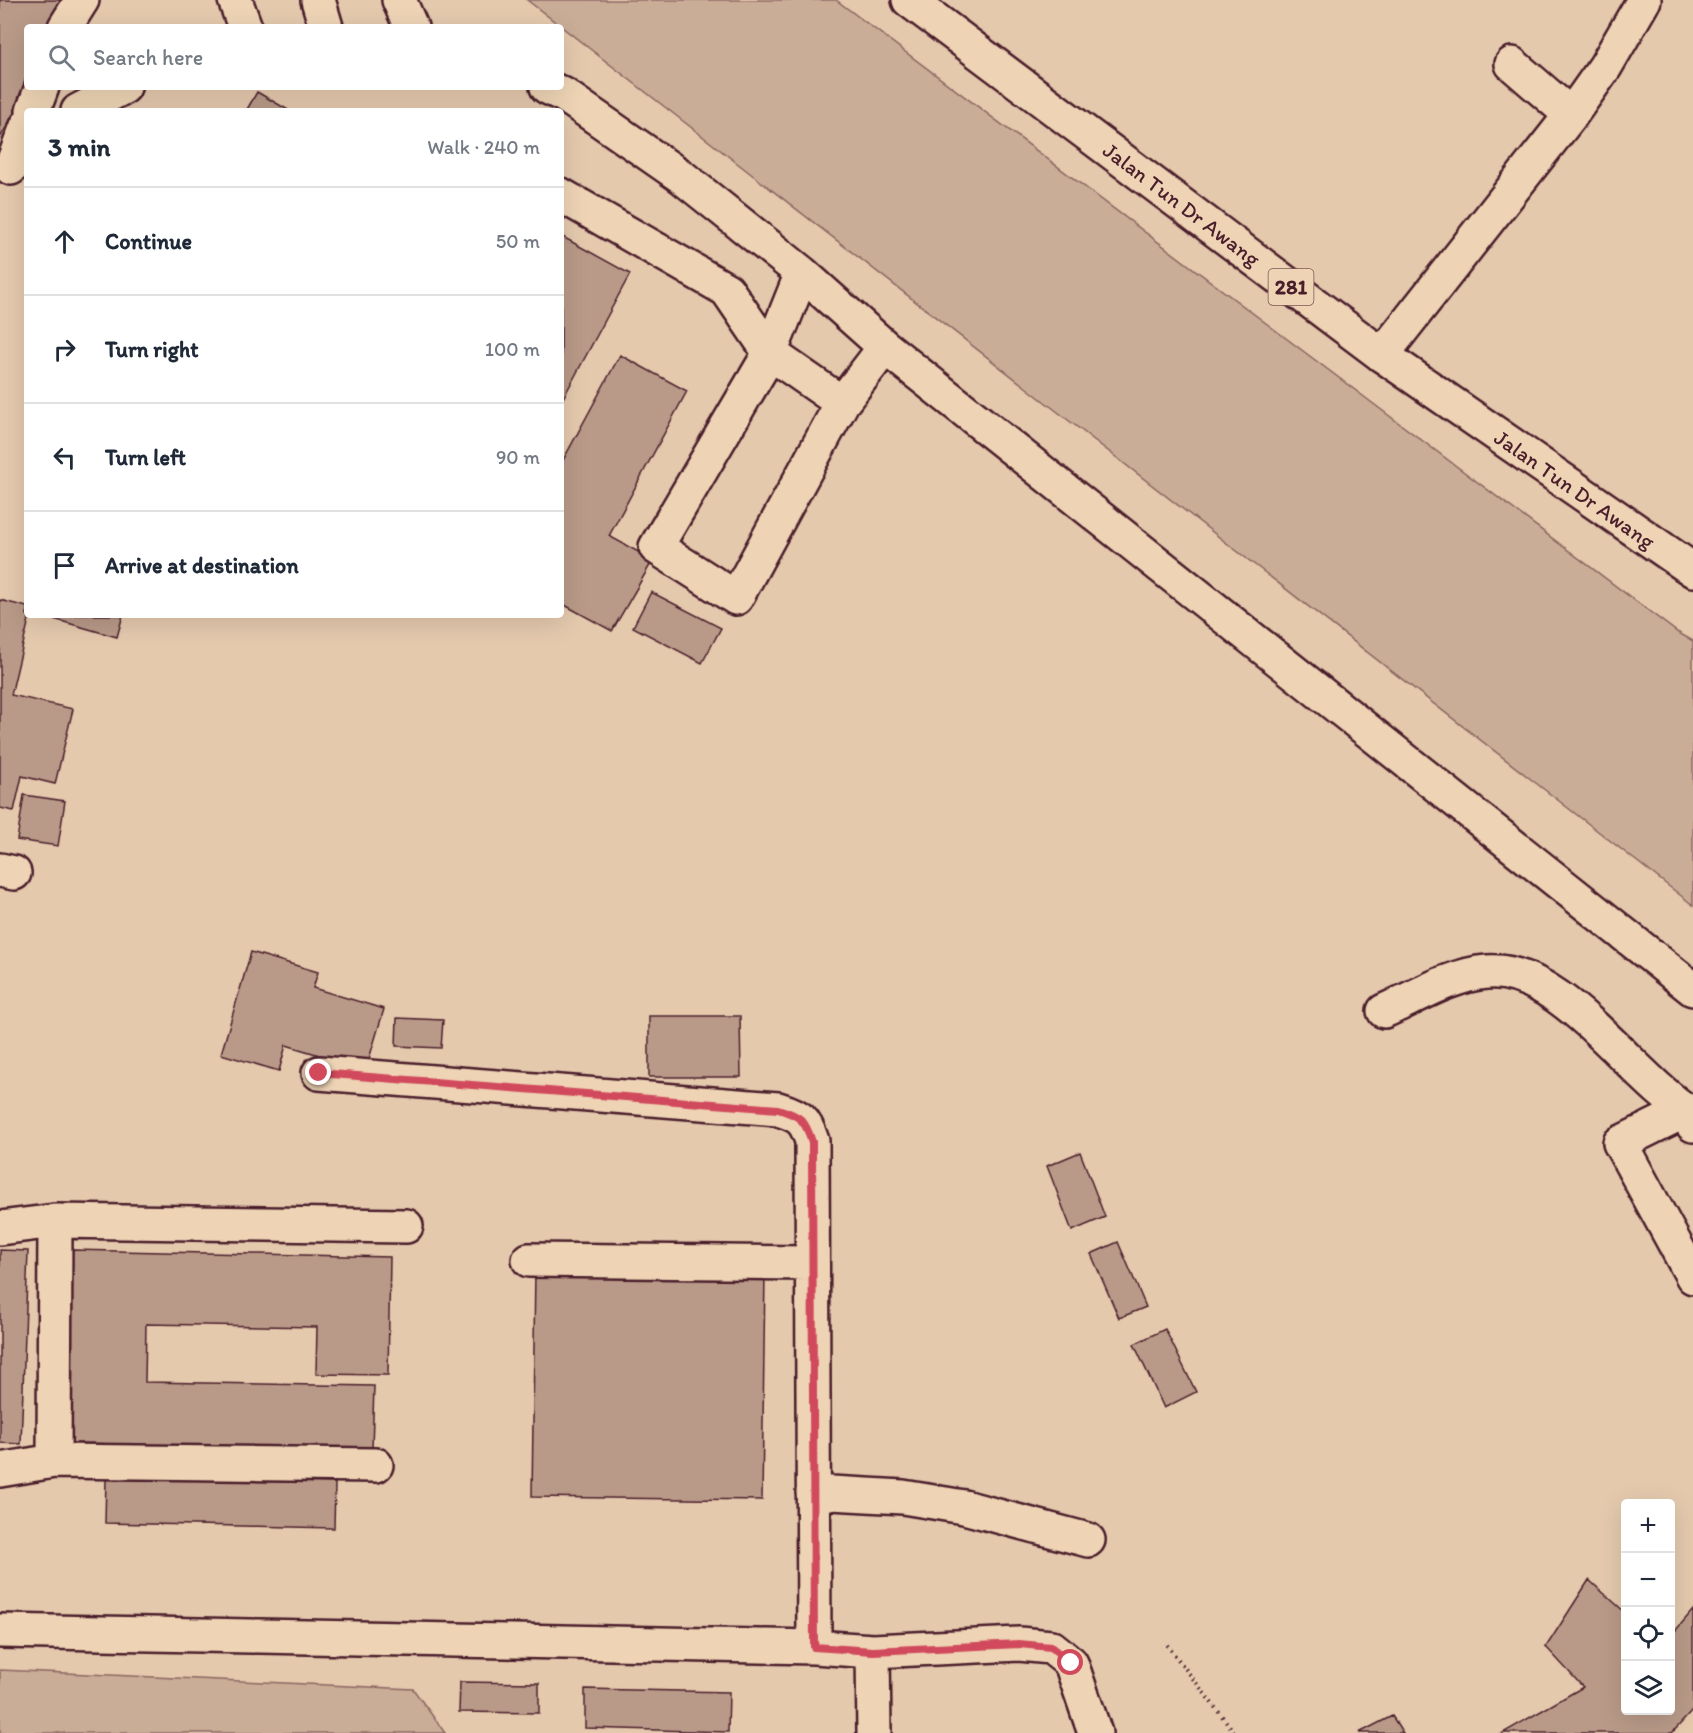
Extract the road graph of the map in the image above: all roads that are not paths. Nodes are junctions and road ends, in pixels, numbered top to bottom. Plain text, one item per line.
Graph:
1 (82, 0) edge
2 (236, 0) edge
3 (318, 0) edge
4 (399, 0) edge
5 (909, 0) edge
6 (1644, 0) edge
7 (67, 24) edge
8 (244, 24) edge
9 (325, 24) edge
10 (410, 24) edge
11 (1512, 64) dead end
12 (41, 90) edge
13 (118, 90) edge
14 (553, 90) edge
15 (34, 108) edge
16 (84, 108) edge
17 (1571, 115) junction
18 (24, 135) edge
19 (13, 169) edge
20 (564, 197) edge
21 (802, 273) junction
22 (885, 346) junction
23 (770, 353) junction
24 (1382, 355) junction
25 (842, 403) junction
26 (1693, 570) edge
27 (1693, 989) edge
28 (1384, 1011) dead end
29 (319, 1073) dead end
30 (1690, 1117) edge
31 (55, 1221) junction
32 (406, 1226) dead end
33 (0, 1228) edge
34 (529, 1260) dead end
35 (812, 1263) junction
36 (1693, 1277) edge
37 (54, 1461) junction
38 (376, 1465) dead end
39 (0, 1470) edge
40 (813, 1492) junction
41 (1088, 1540) dead end
42 (0, 1631) edge
43 (814, 1647) junction
44 (873, 1651) junction
45 (874, 1733) edge
46 (1095, 1733) edge

1 - 7 street
2 - 8 street
3 - 9 street
4 - 10 street
5 - 24 street, Jalan Tun Dr Awang / 281
6 - 17 street
11 - 17 street
12 - 15 street
13 - 16 street
14 - 21 street
17 - 24 street
18 - 19 street
20 - 23 street
21 - 22 street
21 - 23 street
22 - 25 street
22 - 27 street
23 - 25 street
23 - 25 street
24 - 26 street, Jalan Tun Dr Awang / 281
28 - 30 street
29 - 35 street
30 - 36 street
31 - 32 street
31 - 33 street
31 - 37 street
34 - 35 street
35 - 40 street
37 - 38 street
37 - 39 street
40 - 41 street
40 - 43 street
42 - 43 street
43 - 44 street
44 - 45 street
44 - 46 street

